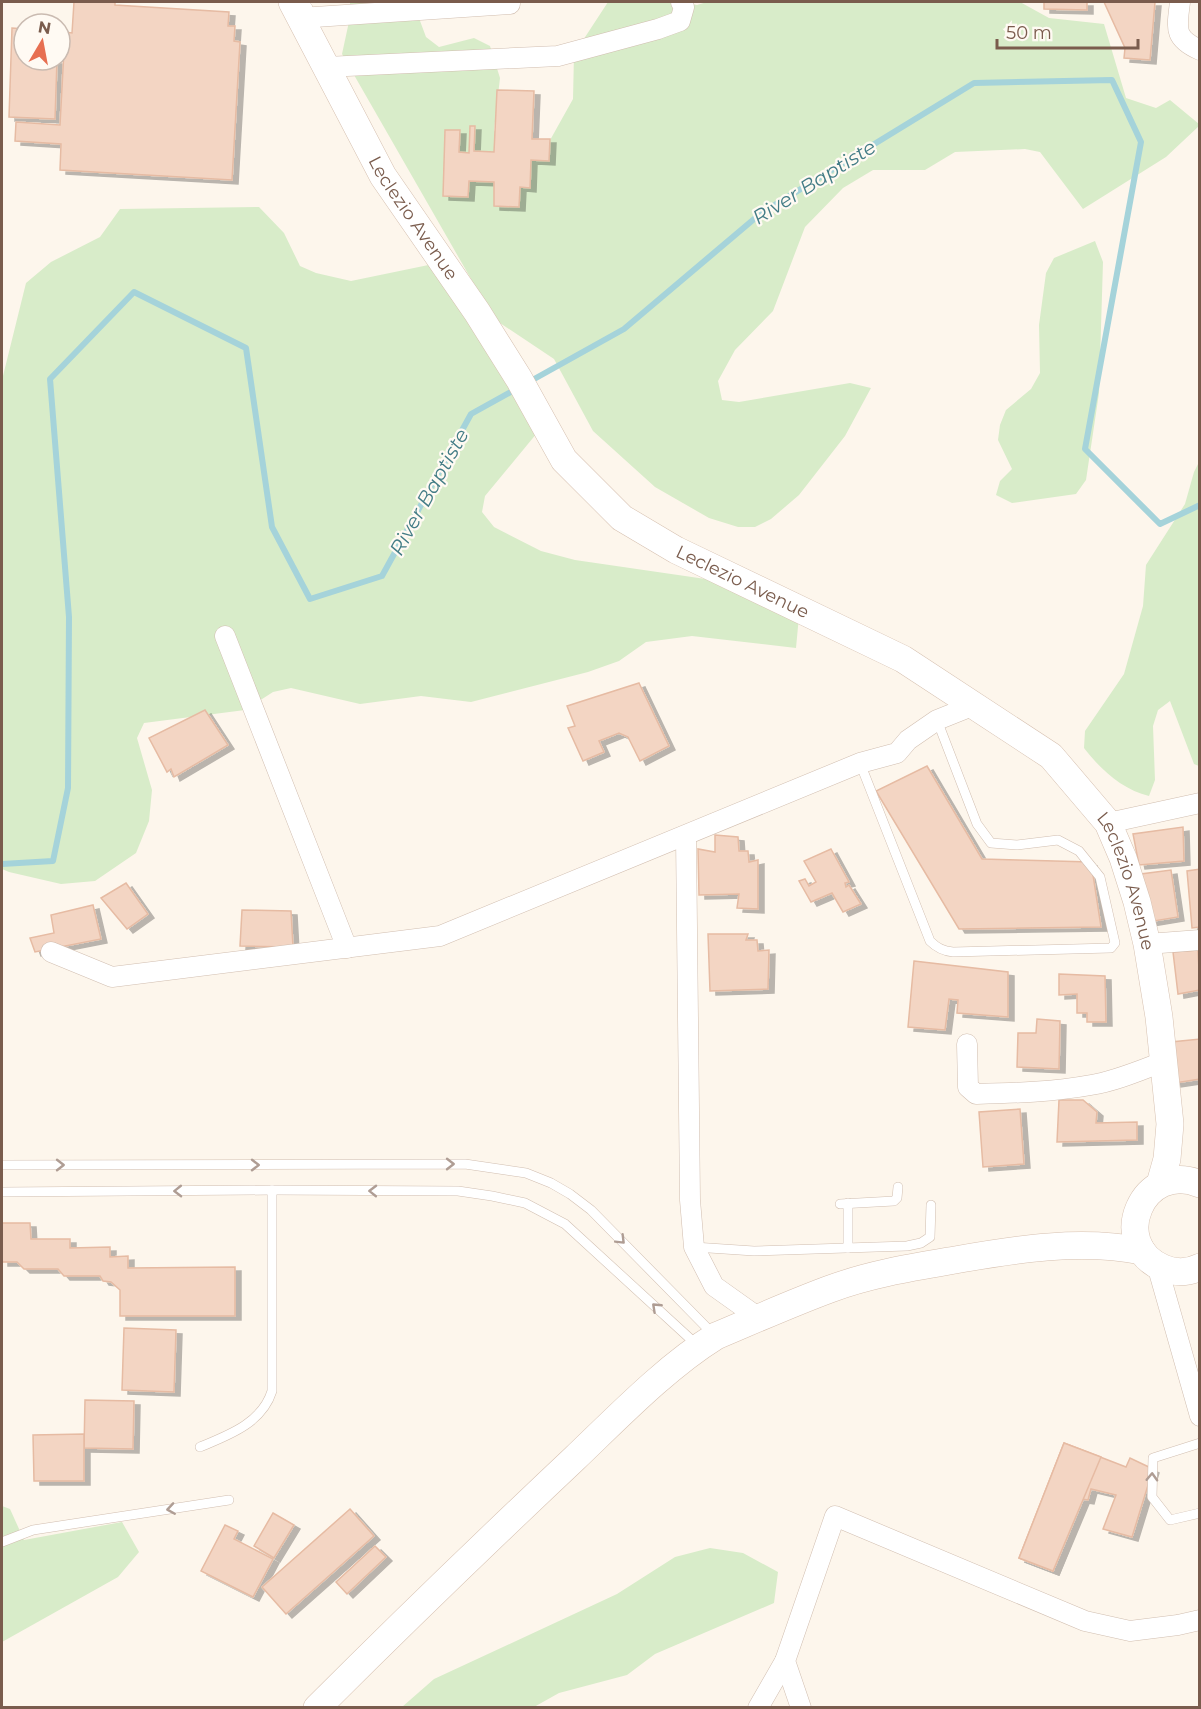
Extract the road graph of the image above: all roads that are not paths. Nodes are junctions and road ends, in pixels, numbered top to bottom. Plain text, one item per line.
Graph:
1 (681, 2) edge
2 (1180, 2) edge
3 (510, 4) dead end
4 (299, 7) edge
5 (1200, 50) edge
6 (326, 67) junction
7 (225, 636) dead end
8 (972, 706) junction
9 (937, 720) junction
10 (860, 763) junction
11 (1200, 803) edge
12 (1108, 823) junction
13 (686, 837) junction
14 (1200, 940) edge
15 (1147, 944) junction
16 (347, 948) junction
17 (51, 952) dead end
18 (968, 1044) dead end
19 (1165, 1061) junction
20 (1170, 1124) junction
21 (2, 1165) edge
22 (1196, 1182) edge
23 (1160, 1184) junction
24 (897, 1187) dead end
25 (272, 1190) junction
26 (2, 1192) edge
27 (931, 1205) dead end
28 (1135, 1218) junction
29 (1089, 1244) junction
30 (694, 1246) junction
31 (848, 1248) junction
32 (1170, 1264) edge
33 (759, 1318) junction
34 (707, 1342) junction
35 (1200, 1416) edge
36 (1200, 1443) edge
37 (200, 1447) dead end
38 (229, 1500) dead end
39 (1200, 1513) edge
40 (2, 1542) edge
41 (1200, 1620) edge
42 (785, 1661) junction
43 (317, 1707) edge
44 (758, 1707) edge
45 (801, 1707) edge

1 - 6 street
2 - 5 street
3 - 4 street
4 - 6 main road, Leclezio Avenue
6 - 8 main road, Leclezio Avenue
7 - 16 street
8 - 9 street
8 - 12 main road, Leclezio Avenue
9 - 10 street
9 - 10 lane
10 - 13 street
11 - 12 street
12 - 15 main road, Leclezio Avenue
13 - 16 street
13 - 30 street
14 - 15 street
15 - 19 main road, Leclezio Avenue
16 - 17 street
18 - 19 street
19 - 20 main road, Leclezio Avenue
20 - 22 main road, Leclezio Avenue
20 - 23 main road, Leclezio Avenue
21 -> 34 lane
22 - 23 main road
23 - 28 main road
24 - 31 lane
25 -> 26 lane
34 -> 25 lane
25 - 37 lane
27 - 31 lane
28 - 29 main road
28 - 32 main road
29 - 32 main road
29 - 33 main road
30 - 31 lane
30 - 33 street
32 - 35 street
33 - 34 main road
34 - 43 main road
39 -> 36 lane
38 -> 40 lane
41 - 42 street
42 - 44 street
42 - 45 street

